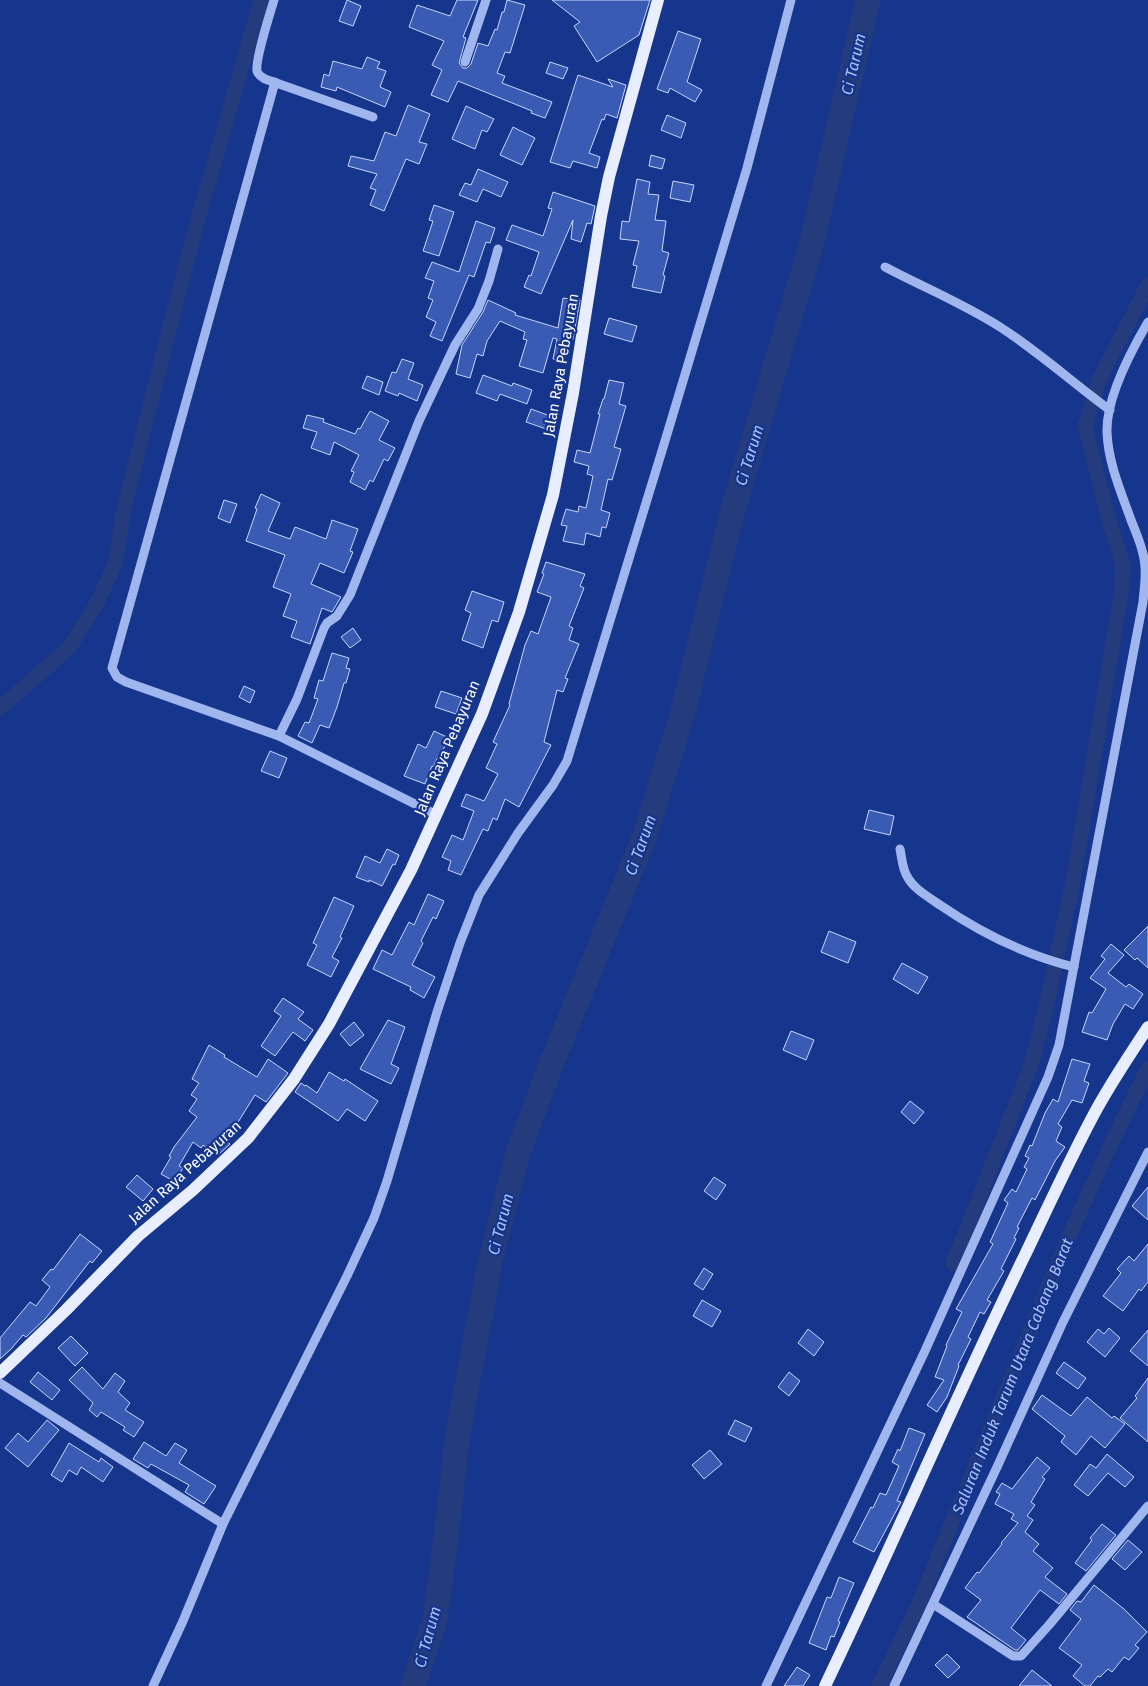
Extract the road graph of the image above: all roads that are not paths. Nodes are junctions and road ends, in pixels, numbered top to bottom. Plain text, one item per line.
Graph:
1 (274, 0) edge
2 (486, 0) edge
3 (658, 0) edge
4 (791, 0) edge
5 (466, 62) dead end
6 (275, 82) junction
7 (373, 117) dead end
8 (498, 249) dead end
9 (885, 268) dead end
10 (1148, 322) edge
11 (1110, 410) junction
12 (279, 736) junction
13 (437, 814) junction
14 (900, 849) dead end
15 (1074, 967) junction
16 (1148, 1027) edge
17 (1148, 1152) edge
18 (0, 1373) edge
19 (0, 1383) edge
20 (1148, 1506) edge
21 (223, 1524) junction
22 (933, 1604) junction
23 (152, 1686) edge
24 (766, 1686) edge
25 (825, 1686) edge
26 (894, 1686) edge

1 - 6 street
2 - 5 street
3 - 13 main road, Jalan Raya Pebayuran
4 - 21 street
6 - 7 street
6 - 12 street
8 - 12 street
9 - 11 street
10 - 11 street
11 - 15 street
12 - 13 street
13 - 18 main road, Jalan Raya Pebayuran
14 - 15 street
15 - 24 street
16 - 25 main road
17 - 22 street
19 - 21 street
20 - 22 street
21 - 23 street
22 - 26 street

